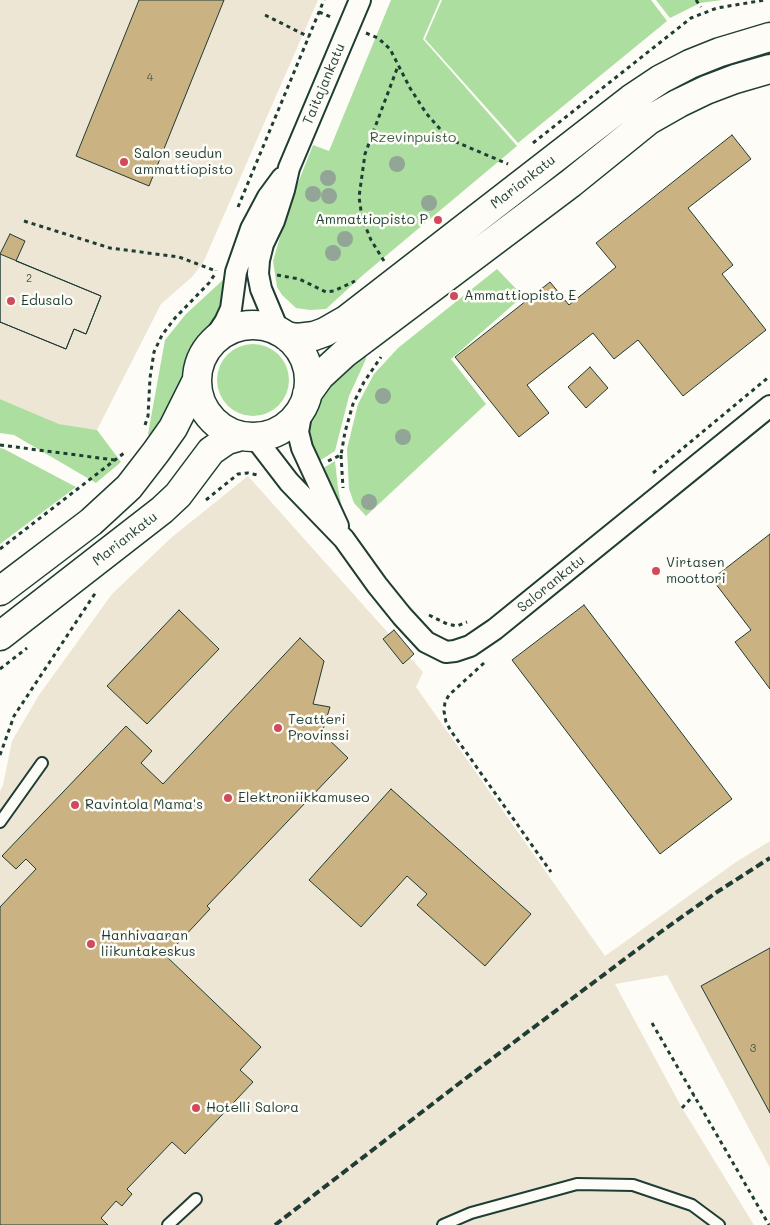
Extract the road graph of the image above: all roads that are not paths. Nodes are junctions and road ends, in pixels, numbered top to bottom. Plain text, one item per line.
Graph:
1 (360, 0) edge
2 (770, 37) edge
3 (770, 69) edge
4 (289, 168) junction
5 (282, 334) junction
6 (209, 346) junction
7 (196, 382) junction
8 (305, 402) junction
9 (770, 406) edge
10 (245, 437) junction
11 (344, 539) junction
12 (0, 592) edge
13 (0, 636) edge
14 (42, 762) dead end
15 (0, 822) edge
16 (196, 1199) dead end
17 (168, 1225) edge
18 (443, 1225) edge
19 (719, 1225) edge

1 - 4 street, Taitajankatu
2 - 5 main road, Mariankatu
3 - 8 main road, Mariankatu
4 - 5 street, Taitajankatu
4 - 6 street, Taitajankatu
5 - 6 main road
5 - 8 main road
6 - 7 main road
7 - 10 main road
7 - 12 main road
8 - 10 main road
8 - 11 street, Salorankatu
9 - 11 street, Salorankatu
10 - 11 street, Salorankatu
10 - 13 main road, Mariankatu
14 - 15 lane
16 - 17 lane
18 - 19 lane

